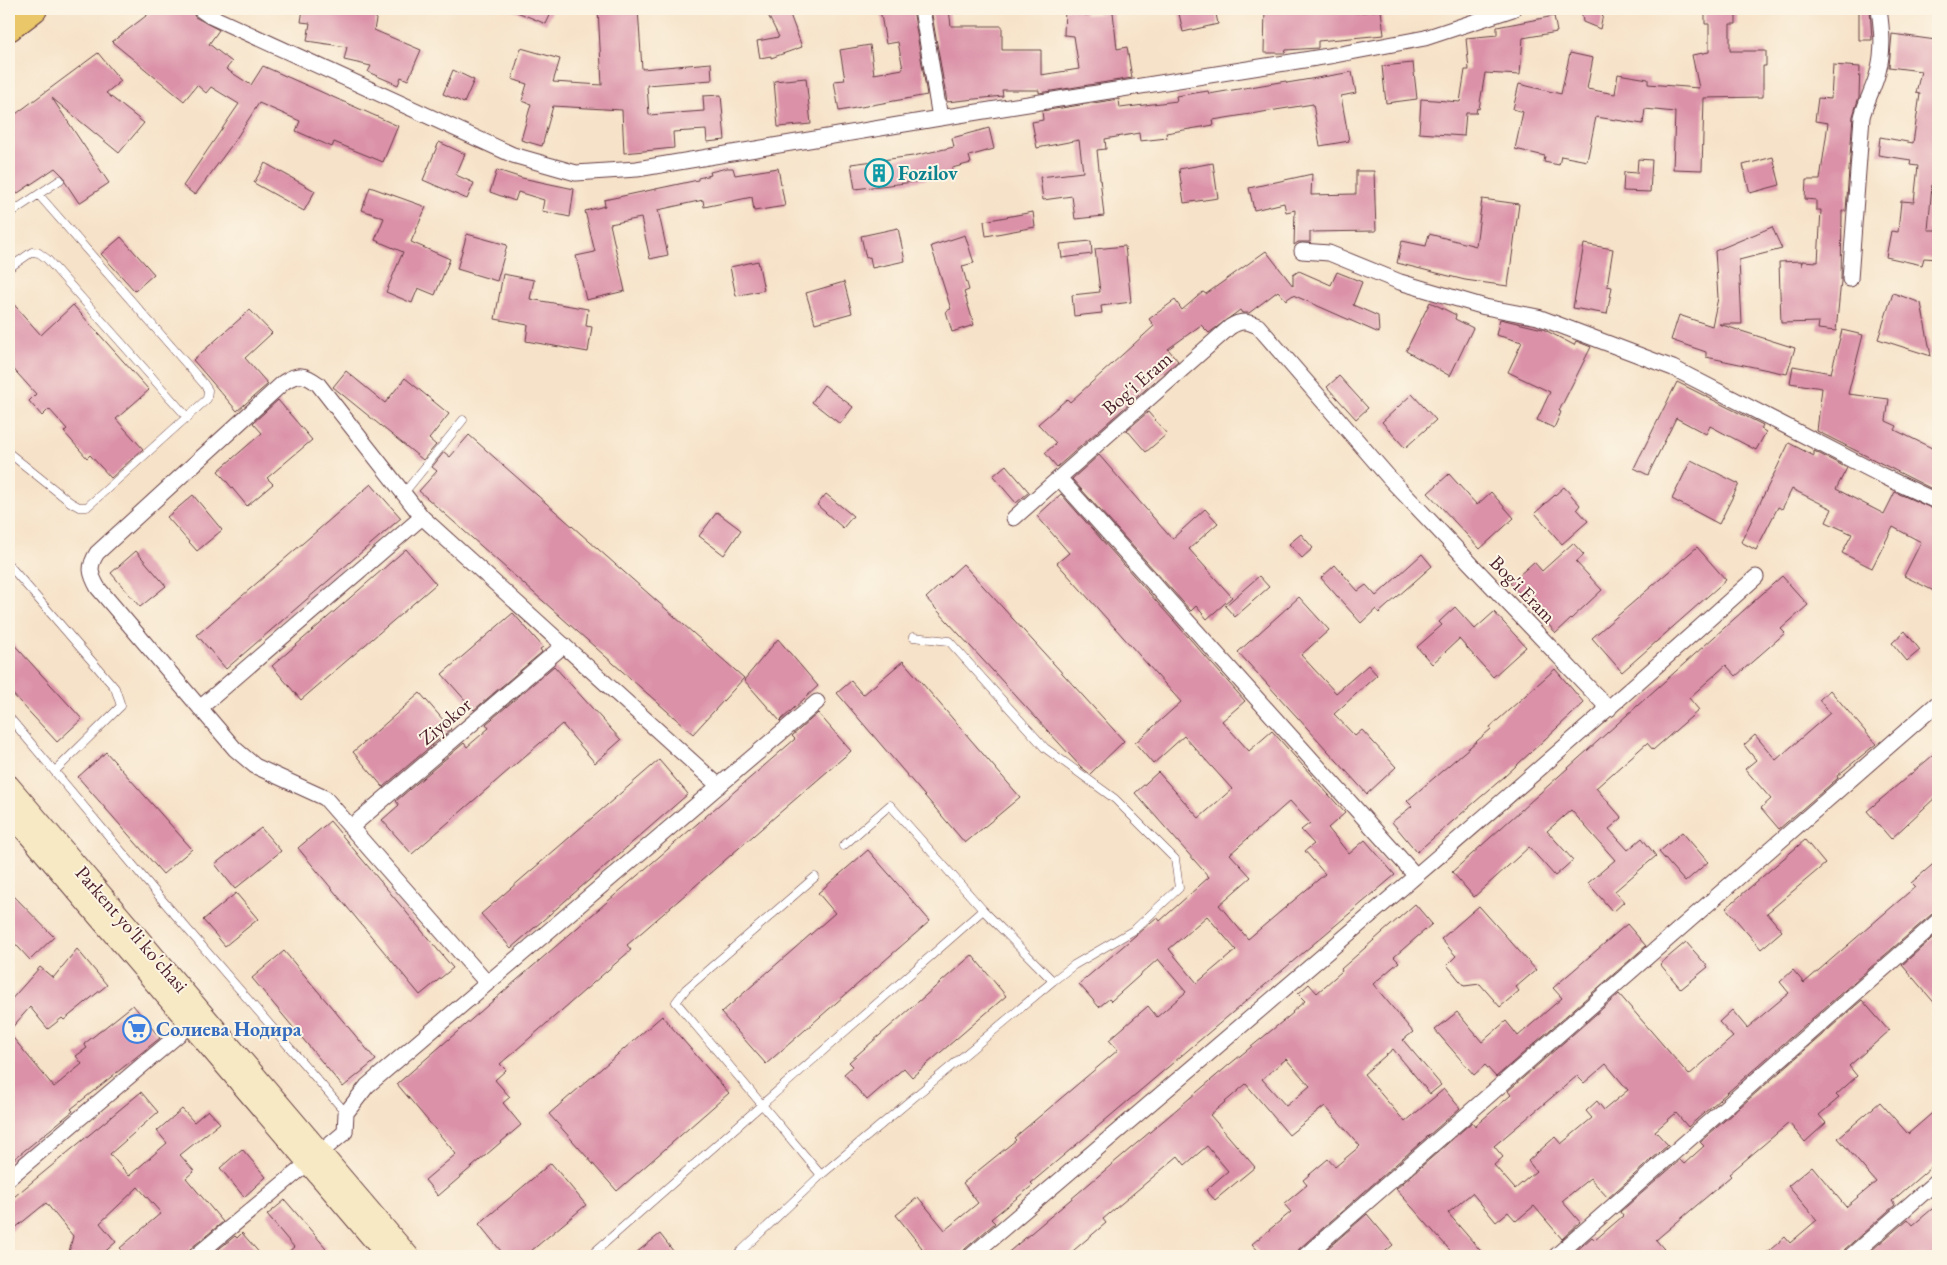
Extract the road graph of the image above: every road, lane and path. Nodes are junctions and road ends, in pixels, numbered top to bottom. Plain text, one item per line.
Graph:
1 (34, 9) edge
2 (200, 9) edge
3 (922, 9) edge
4 (1513, 9) edge
5 (1879, 9) edge
6 (9, 28) edge
7 (940, 118) junction
8 (60, 180) dead end
9 (39, 195) junction
10 (9, 214) edge
11 (1302, 251) dead end
12 (9, 268) edge
13 (1850, 279) dead end
14 (188, 418) junction
15 (463, 420) dead end
16 (9, 453) edge
17 (1059, 478) junction
18 (404, 493) junction
19 (1938, 502) edge
20 (422, 517) junction
21 (1014, 518) dead end
22 (10, 568) edge
23 (1756, 576) dead end
24 (913, 637) dead end
25 (564, 645) junction
26 (817, 702) dead end
27 (1938, 703) edge
28 (200, 708) junction
29 (1609, 709) junction
30 (9, 718) edge
31 (55, 770) junction
32 (9, 785) edge
33 (720, 786) junction
34 (9, 812) edge
35 (351, 827) junction
36 (844, 846) dead end
37 (1416, 876) junction
38 (815, 877) dead end
39 (983, 910) junction
40 (1938, 921) edge
41 (1053, 981) junction
42 (487, 983) junction
43 (191, 1024) junction
44 (763, 1104) junction
45 (346, 1113) junction
46 (315, 1157) junction
47 (821, 1175) junction
48 (9, 1178) edge
49 (1938, 1180) edge
50 (196, 1256) edge
51 (387, 1256) edge
52 (409, 1256) edge
53 (590, 1256) edge
54 (736, 1256) edge
55 (971, 1256) edge
56 (1305, 1256) edge
57 (1556, 1256) edge
58 (1851, 1256) edge

1 - 6 highway
2 - 7 street
3 - 7 street
4 - 7 street
5 - 13 street
8 - 9 lane
9 - 10 lane
9 - 14 lane
11 - 19 street
12 - 14 lane
14 - 16 lane
15 - 18 lane
17 - 21 street, Bog'i Eram
17 - 29 street, Bog'i Eram
17 - 37 street
18 - 20 street
18 - 28 street
20 - 25 street
20 - 28 street
22 - 31 lane
23 - 29 street
24 - 41 lane
25 - 33 street
25 - 35 street, Ziyokor
26 - 33 street
27 - 56 street
28 - 35 street
29 - 37 street
30 - 31 lane
31 - 45 lane
32 - 46 street, Parkent yo'li ko'chasi
33 - 42 street
34 - 43 street, Parkent yo'li ko'chasi
35 - 42 street
36 - 39 lane
37 - 55 street
38 - 44 lane
39 - 41 lane
39 - 44 lane
40 - 57 street
41 - 47 lane
42 - 45 street
43 - 46 street, Parkent yo'li ko'chasi
43 - 48 street
44 - 47 lane
44 - 53 lane
45 - 46 street
46 - 50 street
46 - 51 street, Parkent yo'li ko'chasi
46 - 52 street, Parkent yo'li ko'chasi
47 - 54 lane
49 - 58 street

